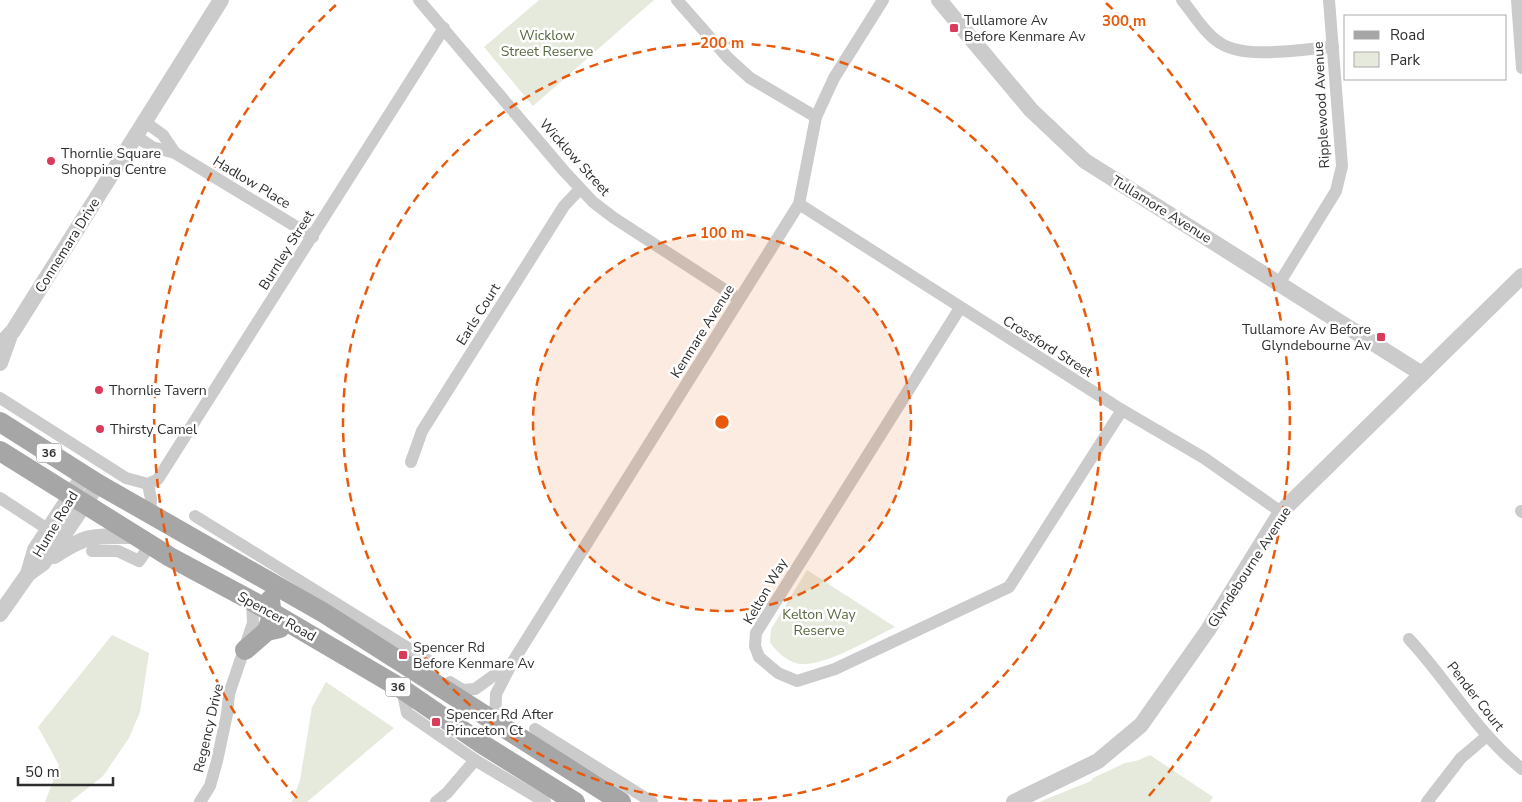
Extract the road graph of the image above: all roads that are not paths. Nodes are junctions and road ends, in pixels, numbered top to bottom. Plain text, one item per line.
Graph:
1 (221, 0) edge
2 (419, 0) edge
3 (677, 0) edge
4 (883, 0) edge
5 (939, 0) edge
6 (1182, 0) edge
7 (1329, 0) edge
8 (1517, 0) edge
9 (444, 28) junction
10 (1333, 47) junction
11 (1522, 68) edge
12 (816, 117) junction
13 (145, 122) junction
14 (136, 136) junction
15 (176, 153) junction
16 (580, 189) junction
17 (799, 204) junction
18 (313, 237) junction
19 (1280, 282) junction
20 (1520, 283) edge
21 (739, 299) junction
22 (960, 308) junction
23 (4, 341) edge
24 (0, 363) edge
25 (1422, 374) junction
26 (0, 398) edge
27 (1122, 410) junction
28 (0, 422) edge
29 (0, 451) edge
30 (411, 462) dead end
31 (91, 480) junction
32 (148, 484) junction
33 (0, 498) edge
34 (78, 501) junction
35 (1282, 512) junction
36 (150, 514) junction
37 (195, 516) dead end
38 (49, 530) junction
39 (143, 540) junction
40 (92, 551) dead end
41 (43, 563) junction
42 (28, 574) junction
43 (252, 601) junction
44 (272, 612) junction
45 (0, 614) edge
46 (360, 627) junction
47 (267, 631) junction
48 (1409, 639) dead end
49 (245, 650) junction
50 (512, 663) junction
51 (434, 664) dead end
52 (411, 670) junction
53 (381, 676) junction
54 (495, 722) junction
55 (535, 729) dead end
56 (1487, 736) junction
57 (478, 752) junction
58 (582, 758) junction
59 (558, 764) junction
60 (1522, 769) edge
61 (200, 802) edge
62 (436, 802) edge
63 (545, 802) edge
64 (575, 802) edge
65 (621, 802) edge
66 (652, 802) edge
67 (1014, 802) edge
68 (1427, 802) edge

1 - 13 street, Connemara Drive
2 - 9 street, Wicklow Street
3 - 12 street
4 - 12 street, Kenmare Avenue
5 - 19 street, Tullamore Avenue
6 - 10 street
7 - 10 street, Ripplewood Avenue
8 - 11 street
9 - 16 street, Wicklow Street
9 - 18 street, Burnley Street
10 - 19 street, Ripplewood Avenue
12 - 17 street, Kenmare Avenue
13 - 14 street, Connemara Drive
13 - 15 street, Hadlow Place
14 - 15 street, Hadlow Place
14 - 23 street, Connemara Drive
15 - 18 street, Hadlow Place
16 - 21 street, Wicklow Street
16 - 30 street, Earls Court
17 - 21 street, Kenmare Avenue
17 - 22 street, Crossford Street
18 - 32 street, Burnley Street
19 - 25 street, Tullamore Avenue
20 - 25 street, Glyndebourne Avenue
21 - 50 street, Kenmare Avenue
22 - 27 street, Crossford Street
22 - 27 street, Kelton Way
23 - 24 street, Connemara Drive
25 - 35 street, Glyndebourne Avenue
26 - 32 street
27 - 35 street, Crossford Street
28 - 31 main road, Spencer Road / 36
29 - 34 main road, Spencer Road / 36
31 - 34 street, Hume Road
31 - 36 main road, Spencer Road / 36
32 - 36 street
33 - 38 street
34 - 38 street, Hume Road
34 - 39 main road, Spencer Road / 36
34 - 41 street, Hume Road
35 - 67 street, Glyndebourne Avenue
36 - 44 main road
36 - 46 main road, Spencer Road / 36
37 - 46 street, Spencer Road
38 - 42 street, Hume Road
39 - 40 street
39 - 41 street, Hume Road
39 - 43 main road, Spencer Road / 36
41 - 42 street, Hume Road
42 - 45 street, Hume Road
43 - 44 main road, Spencer Road / 36
43 - 49 street, Regency Drive
44 - 47 main road
44 - 53 main road, Spencer Road / 36
46 - 51 street, Spencer Road
46 - 52 main road, Spencer Road / 36
46 - 57 main road
47 - 49 main road
47 - 53 main road
48 - 56 street, Pender Court
49 - 61 street, Regency Drive
50 - 52 street, Kenmare Avenue
50 - 54 street, Kenmare Avenue
52 - 54 main road, Spencer Road / 36
53 - 57 main road, Spencer Road / 36
54 - 59 main road, Spencer Road / 36
55 - 58 street
56 - 60 street, Pender Court
56 - 68 street
57 - 62 street
57 - 63 street, Spencer Road
57 - 64 main road, Spencer Road / 36
58 - 59 street
58 - 66 street
59 - 65 main road, Spencer Road / 36

